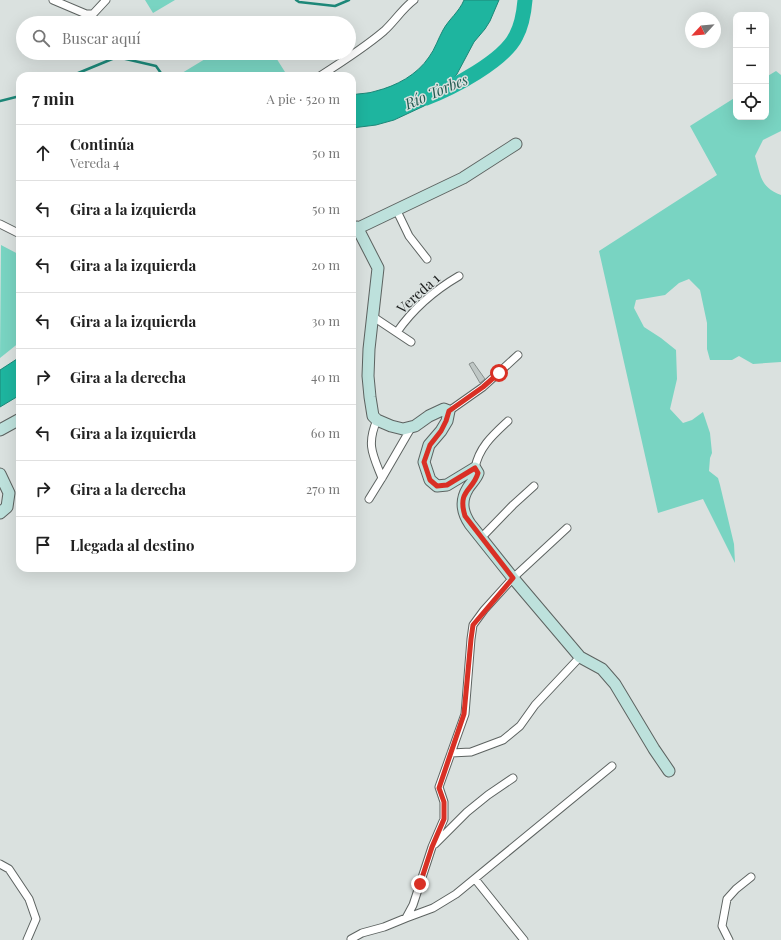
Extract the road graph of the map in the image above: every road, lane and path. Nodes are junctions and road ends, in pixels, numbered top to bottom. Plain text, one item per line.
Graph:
1 (53, 0) edge
2 (106, 0) edge
3 (414, 0) edge
4 (356, 51) edge
5 (343, 60) edge
6 (326, 72) edge
7 (516, 144) dead end
8 (396, 209) junction
9 (0, 224) edge
10 (356, 229) edge
11 (356, 231) edge
12 (16, 232) edge
13 (427, 259) dead end
14 (459, 276) dead end
15 (372, 316) junction
16 (397, 332) junction
17 (411, 342) dead end
18 (518, 355) dead end
19 (449, 411) junction
20 (377, 420) junction
21 (16, 421) edge
22 (508, 421) dead end
23 (411, 428) junction
24 (0, 430) edge
25 (475, 468) junction
26 (0, 474) edge
27 (382, 478) junction
28 (534, 486) dead end
29 (369, 499) dead end
30 (0, 513) edge
31 (568, 528) dead end
32 (481, 538) junction
33 (513, 578) junction
34 (580, 656) junction
35 (451, 753) junction
36 (612, 766) dead end
37 (669, 771) dead end
38 (513, 778) dead end
39 (432, 847) junction
40 (0, 864) edge
41 (751, 877) dead end
42 (475, 879) junction
43 (406, 918) junction
44 (27, 940) edge
45 (351, 940) edge
46 (524, 940) edge
47 (729, 940) edge

1 - 2 street
3 - 4 street
5 - 6 street
7 - 8 street
8 - 10 street
8 - 13 street
9 - 12 street
11 - 15 street
14 - 16 street, Vereda 1
15 - 16 street, Vereda 1
15 - 20 street
16 - 17 street, Vereda 1
18 - 19 street
19 - 23 street
19 - 25 street
20 - 23 street
20 - 27 street
21 - 24 street
22 - 25 street
23 - 27 street
25 - 32 street
26 - 30 street
27 - 29 street
28 - 32 street
31 - 33 street
32 - 33 street
33 - 34 street
33 - 35 street
34 - 35 street
34 - 37 street
35 - 39 street
36 - 42 street
38 - 39 street
39 - 43 street
40 - 44 street
41 - 47 street
42 - 43 street
42 - 46 street
43 - 45 street

